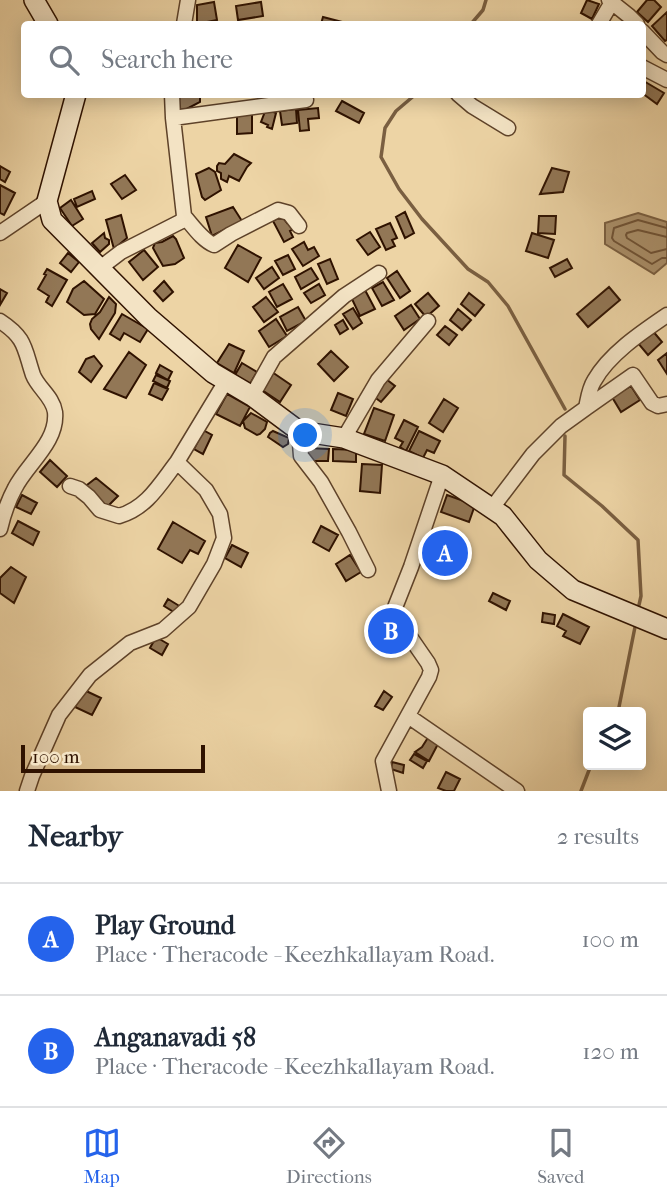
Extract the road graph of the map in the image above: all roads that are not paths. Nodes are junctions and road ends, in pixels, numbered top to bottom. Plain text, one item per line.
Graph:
1 (34, 0) edge
2 (188, 0) edge
3 (611, 1) edge
4 (46, 21) edge
5 (184, 21) edge
6 (601, 21) edge
7 (634, 21) edge
8 (646, 35) edge
9 (667, 55) edge
10 (646, 69) edge
11 (667, 80) edge
12 (75, 98) edge
13 (172, 98) edge
14 (463, 98) edge
15 (306, 100) dead end
16 (173, 118) junction
17 (508, 128) dead end
18 (47, 201) junction
19 (184, 216) junction
20 (299, 226) dead end
21 (0, 233) edge
22 (100, 268) junction
23 (379, 273) dead end
24 (667, 315) edge
25 (0, 321) edge
26 (428, 321) dead end
27 (226, 381) junction
28 (252, 396) junction
29 (667, 404) edge
30 (586, 408) junction
31 (299, 431) junction
32 (344, 438) junction
33 (177, 462) junction
34 (442, 475) junction
35 (70, 486) dead end
36 (492, 509) junction
37 (0, 529) edge
38 (368, 570) dead end
39 (667, 629) edge
40 (408, 716) junction
41 (27, 791) edge
42 (390, 791) edge
43 (517, 791) edge

1 - 4 street
2 - 5 street
3 - 6 street
3 - 7 street
8 - 9 street
10 - 11 street
12 - 18 street
13 - 16 street
14 - 17 street
15 - 16 street
16 - 19 street
18 - 21 street
18 - 22 street
19 - 20 street
19 - 22 street
22 - 27 street
23 - 28 street
24 - 30 street
25 - 37 street
26 - 32 street
27 - 28 street
27 - 33 street
28 - 31 street
29 - 30 street
30 - 36 street
31 - 32 street
31 - 38 street
32 - 34 street
33 - 35 street
33 - 41 street
34 - 36 street
34 - 40 street
36 - 39 street
40 - 42 street
40 - 43 street

